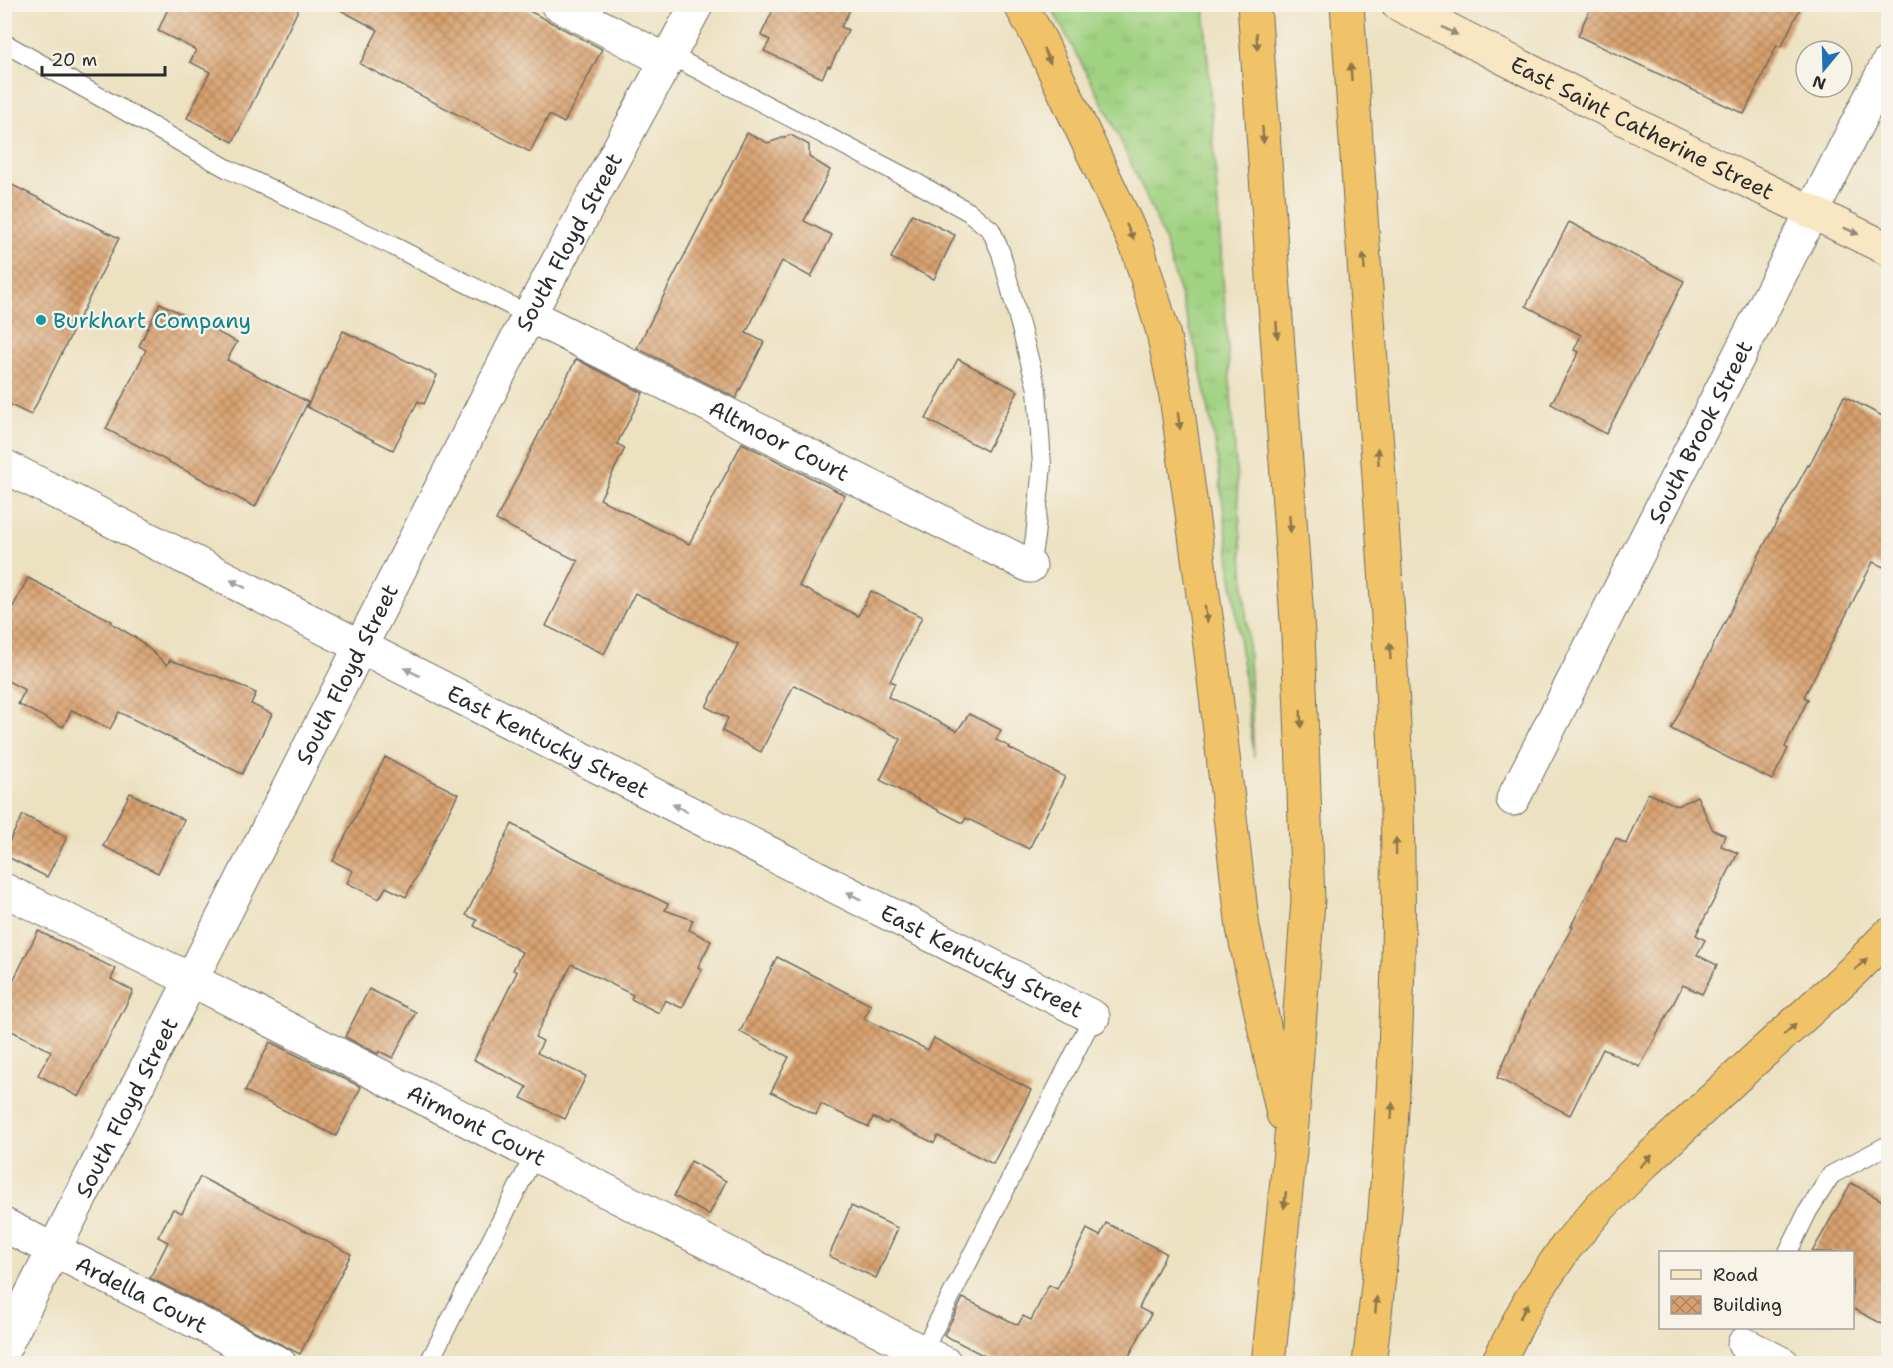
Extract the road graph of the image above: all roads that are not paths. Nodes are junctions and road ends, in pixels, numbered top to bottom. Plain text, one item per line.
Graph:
1 (557, 4) edge
2 (697, 4) edge
3 (1020, 4) edge
4 (1254, 4) edge
5 (1347, 4) edge
6 (1398, 4) edge
7 (4, 43) edge
8 (669, 58) junction
9 (1888, 63) edge
10 (1813, 213) junction
11 (1888, 249) edge
12 (529, 315) junction
13 (4, 466) edge
14 (1030, 566) joint
15 (362, 646) junction
16 (1513, 799) dead end
17 (4, 890) edge
18 (1888, 935) edge
19 (192, 980) junction
20 (1093, 1017) joint
21 (1888, 1145) edge
22 (1290, 1151) junction
23 (535, 1154) junction
24 (4, 1225) edge
25 (54, 1250) junction
26 (1788, 1251) edge
27 (1748, 1336) edge
28 (4, 1348) edge
29 (934, 1357) edge
30 (280, 1364) edge
31 (428, 1364) edge
32 (1268, 1364) edge
33 (1369, 1364) edge
34 (1497, 1364) edge
35 (1784, 1364) edge

1 - 8 street
2 - 8 street, South Floyd Street
3 -> 22 highway
4 -> 22 highway
33 -> 5 highway
6 -> 10 main road, East Saint Catherine Street
7 - 12 lane
8 - 12 street, South Floyd Street
8 - 14 lane
9 - 10 street, South Brook Street
10 -> 11 main road, East Saint Catherine Street
10 - 16 street, South Brook Street
12 - 14 street, Altmoor Court
12 - 15 street, South Floyd Street
15 -> 13 street, East Kentucky Street
15 - 19 street, South Floyd Street
20 -> 15 street, East Kentucky Street
17 - 19 street, Airmont Court
34 -> 18 highway
19 - 23 street, Airmont Court
19 - 25 street, South Floyd Street
20 - 29 lane
21 - 26 lane
22 -> 32 highway
23 - 29 street, Airmont Court
23 - 31 lane
24 - 25 street, Ardella Court
25 - 28 street, South Floyd Street
25 - 30 street, Ardella Court
27 - 35 street

